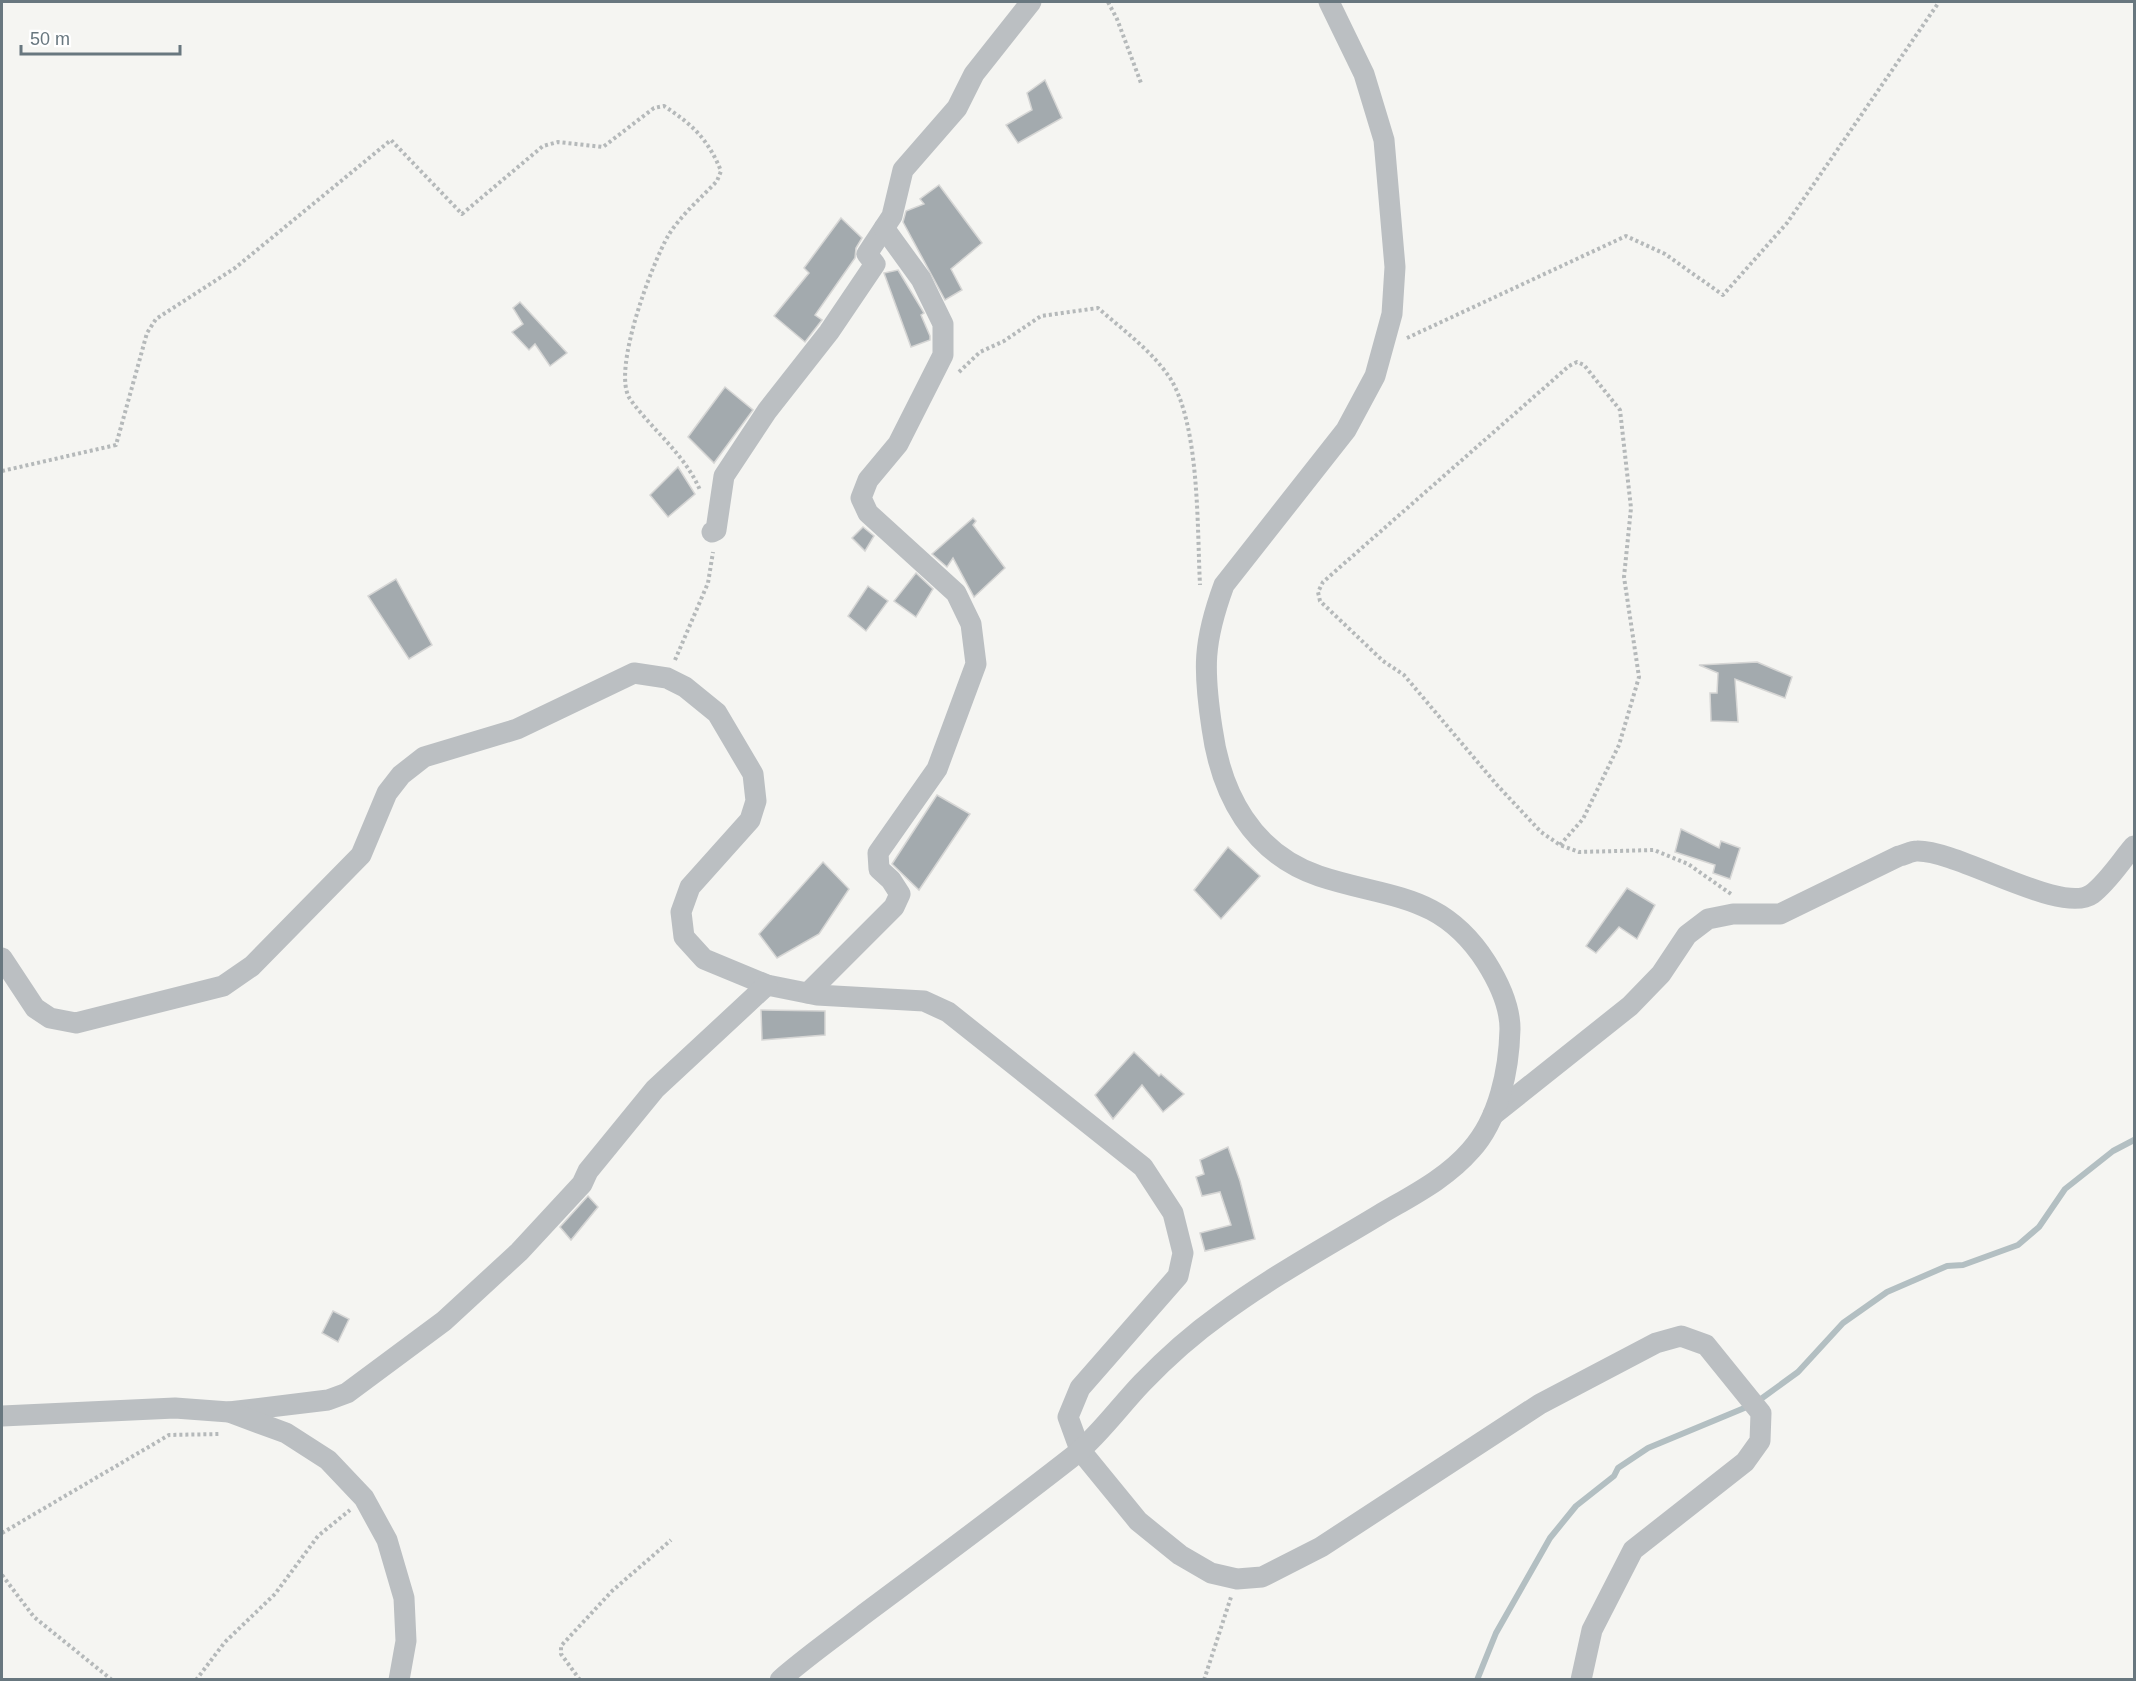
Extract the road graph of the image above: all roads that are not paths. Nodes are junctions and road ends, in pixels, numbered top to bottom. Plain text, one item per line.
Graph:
1 (1031, 2) edge
2 (1329, 2) edge
3 (884, 228) junction
4 (712, 532) road end
5 (2134, 846) edge
6 (2, 958) edge
7 (767, 985) junction
8 (807, 993) junction
9 (1492, 1115) junction
10 (229, 1412) junction
11 (2, 1416) edge
12 (1080, 1450) junction
13 (399, 1680) edge
14 (780, 1680) edge
15 (1581, 1680) edge

1 - 3 street
2 - 9 street
3 - 4 street
3 - 8 street
5 - 9 street
6 - 7 street
7 - 8 street
7 - 10 street
8 - 12 street
9 - 12 street
10 - 11 street
10 - 13 street
12 - 14 street
12 - 15 street

